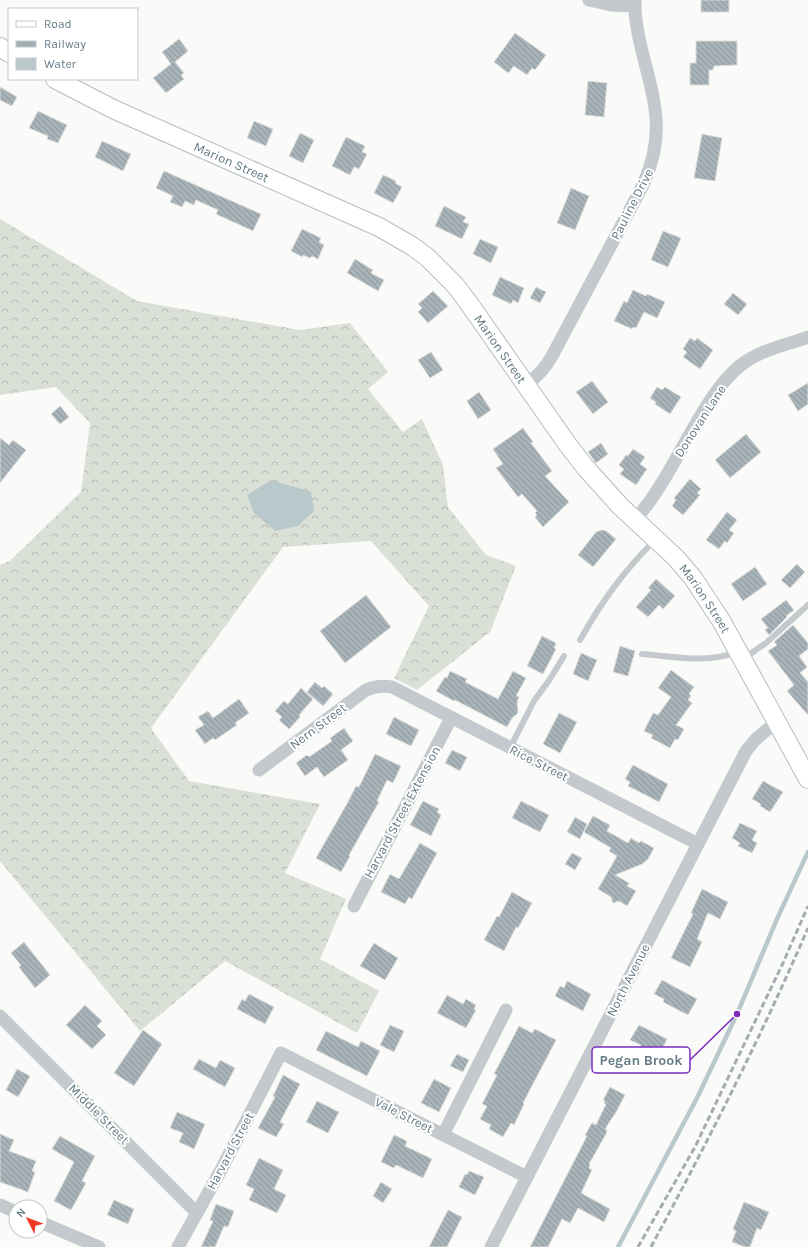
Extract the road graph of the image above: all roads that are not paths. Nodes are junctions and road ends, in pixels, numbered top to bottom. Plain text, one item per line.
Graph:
1 (589, 0) edge
2 (635, 3) edge
3 (57, 80) edge
4 (808, 337) edge
5 (525, 386) junction
6 (635, 520) junction
7 (656, 538) junction
8 (808, 605) edge
9 (580, 640) dead end
10 (642, 654) dead end
11 (740, 655) junction
12 (564, 656) dead end
13 (379, 685) joint
14 (451, 718) junction
15 (776, 722) junction
16 (510, 748) junction
17 (260, 770) dead end
18 (808, 779) edge
19 (698, 844) junction
20 (354, 906) dead end
21 (506, 1010) dead end
22 (0, 1016) edge
23 (281, 1053) joint
24 (443, 1135) junction
25 (527, 1177) junction
26 (197, 1213) junction
27 (48, 1225) edge
28 (99, 1247) edge
29 (178, 1247) edge
30 (491, 1247) edge

1 - 2 street
2 - 5 street, Pauline Drive
3 - 5 street, Marion Street
4 - 6 street, Donovan Lane
5 - 6 street, Marion Street
6 - 7 street, Marion Street
7 - 9 lane
7 - 11 street, Marion Street
8 - 11 lane
10 - 11 lane
11 - 15 street, Marion Street
12 - 16 lane
13 - 14 street, Rice Street
13 - 17 street, Nern Street
14 - 16 street, Rice Street
14 - 20 street, Harvard Street Extension
15 - 18 street, Marion Street
15 - 19 street, North Avenue
16 - 19 street, Rice Street
19 - 25 street, North Avenue
21 - 24 street
22 - 26 street, Middle Street
23 - 24 street, Vale Street
23 - 26 street, Harvard Street
24 - 25 street, Vale Street
25 - 30 street, North Avenue
26 - 29 street, Harvard Street
27 - 28 street

